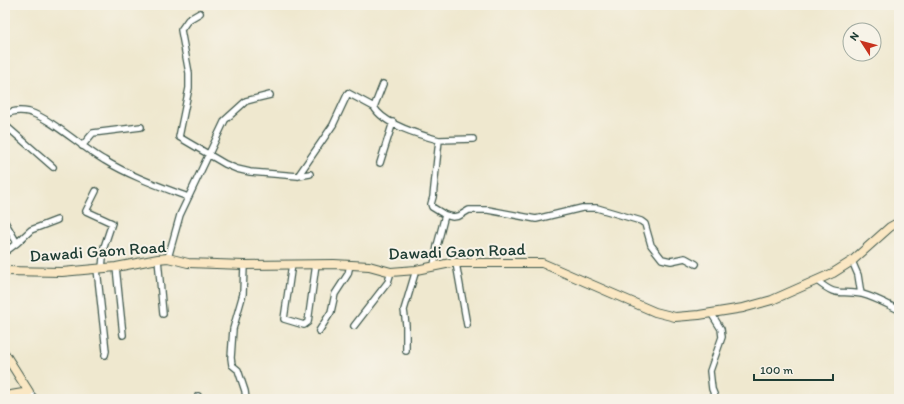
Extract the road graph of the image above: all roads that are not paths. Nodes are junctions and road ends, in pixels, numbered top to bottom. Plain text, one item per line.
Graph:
1 (200, 13) dead end
2 (383, 84) dead end
3 (270, 95) dead end
4 (374, 108) junction
5 (5, 114) edge
6 (393, 122) junction
7 (5, 124) edge
8 (141, 127) dead end
9 (473, 139) dead end
10 (439, 140) junction
11 (82, 146) junction
12 (209, 153) junction
13 (380, 163) dead end
14 (53, 167) dead end
15 (310, 174) dead end
16 (298, 176) junction
17 (96, 191) dead end
18 (188, 197) junction
19 (445, 215) junction
20 (57, 220) dead end
21 (5, 222) edge
22 (899, 222) edge
23 (17, 243) junction
24 (5, 252) edge
25 (158, 258) junction
26 (168, 258) junction
27 (852, 260) junction
28 (456, 263) junction
29 (292, 264) junction
30 (316, 264) junction
31 (696, 264) dead end
32 (244, 265) junction
33 (350, 265) junction
34 (434, 266) junction
35 (116, 267) junction
36 (99, 269) junction
37 (416, 270) junction
38 (5, 271) edge
39 (391, 272) junction
40 (816, 280) junction
41 (861, 294) junction
42 (899, 310) edge
43 (711, 313) junction
44 (163, 314) dead end
45 (467, 325) dead end
46 (354, 326) dead end
47 (319, 331) dead end
48 (123, 335) dead end
49 (406, 351) dead end
50 (5, 354) edge
51 (104, 355) dead end
52 (5, 390) edge
53 (27, 390) junction
54 (5, 396) edge
55 (35, 399) edge
56 (246, 399) edge
57 (716, 399) edge

1 - 12 street
2 - 4 street
3 - 12 street
4 - 6 street
4 - 16 street
5 - 11 street
6 - 10 street
6 - 13 street
7 - 14 street
8 - 11 street
9 - 10 street
10 - 19 street
11 - 18 street
12 - 16 street
12 - 18 street
15 - 16 street
17 - 36 street
18 - 26 street
19 - 31 street
19 - 34 street
20 - 23 street
21 - 23 street
22 - 27 street, Dawadi Gaon Road
23 - 24 street
25 - 26 street, Dawadi Gaon Road
25 - 35 street, Dawadi Gaon Road
25 - 44 street
26 - 32 street, Dawadi Gaon Road
27 - 40 street, Dawadi Gaon Road
27 - 41 street
28 - 34 street, Dawadi Gaon Road
28 - 43 street, Dawadi Gaon Road
28 - 45 street
29 - 30 street, Dawadi Gaon Road
29 - 30 street
29 - 32 street, Dawadi Gaon Road
30 - 33 street, Dawadi Gaon Road
32 - 56 street
33 - 39 street, Dawadi Gaon Road
33 - 47 street
34 - 37 street, Dawadi Gaon Road
35 - 36 street, Dawadi Gaon Road
35 - 48 street
36 - 38 street, Dawadi Gaon Road
36 - 51 street
37 - 39 street, Dawadi Gaon Road
37 - 49 street
39 - 46 street
40 - 41 street
40 - 43 street, Dawadi Gaon Road
41 - 42 street
43 - 57 street
50 - 53 street
52 - 53 street
53 - 54 street
53 - 55 street

